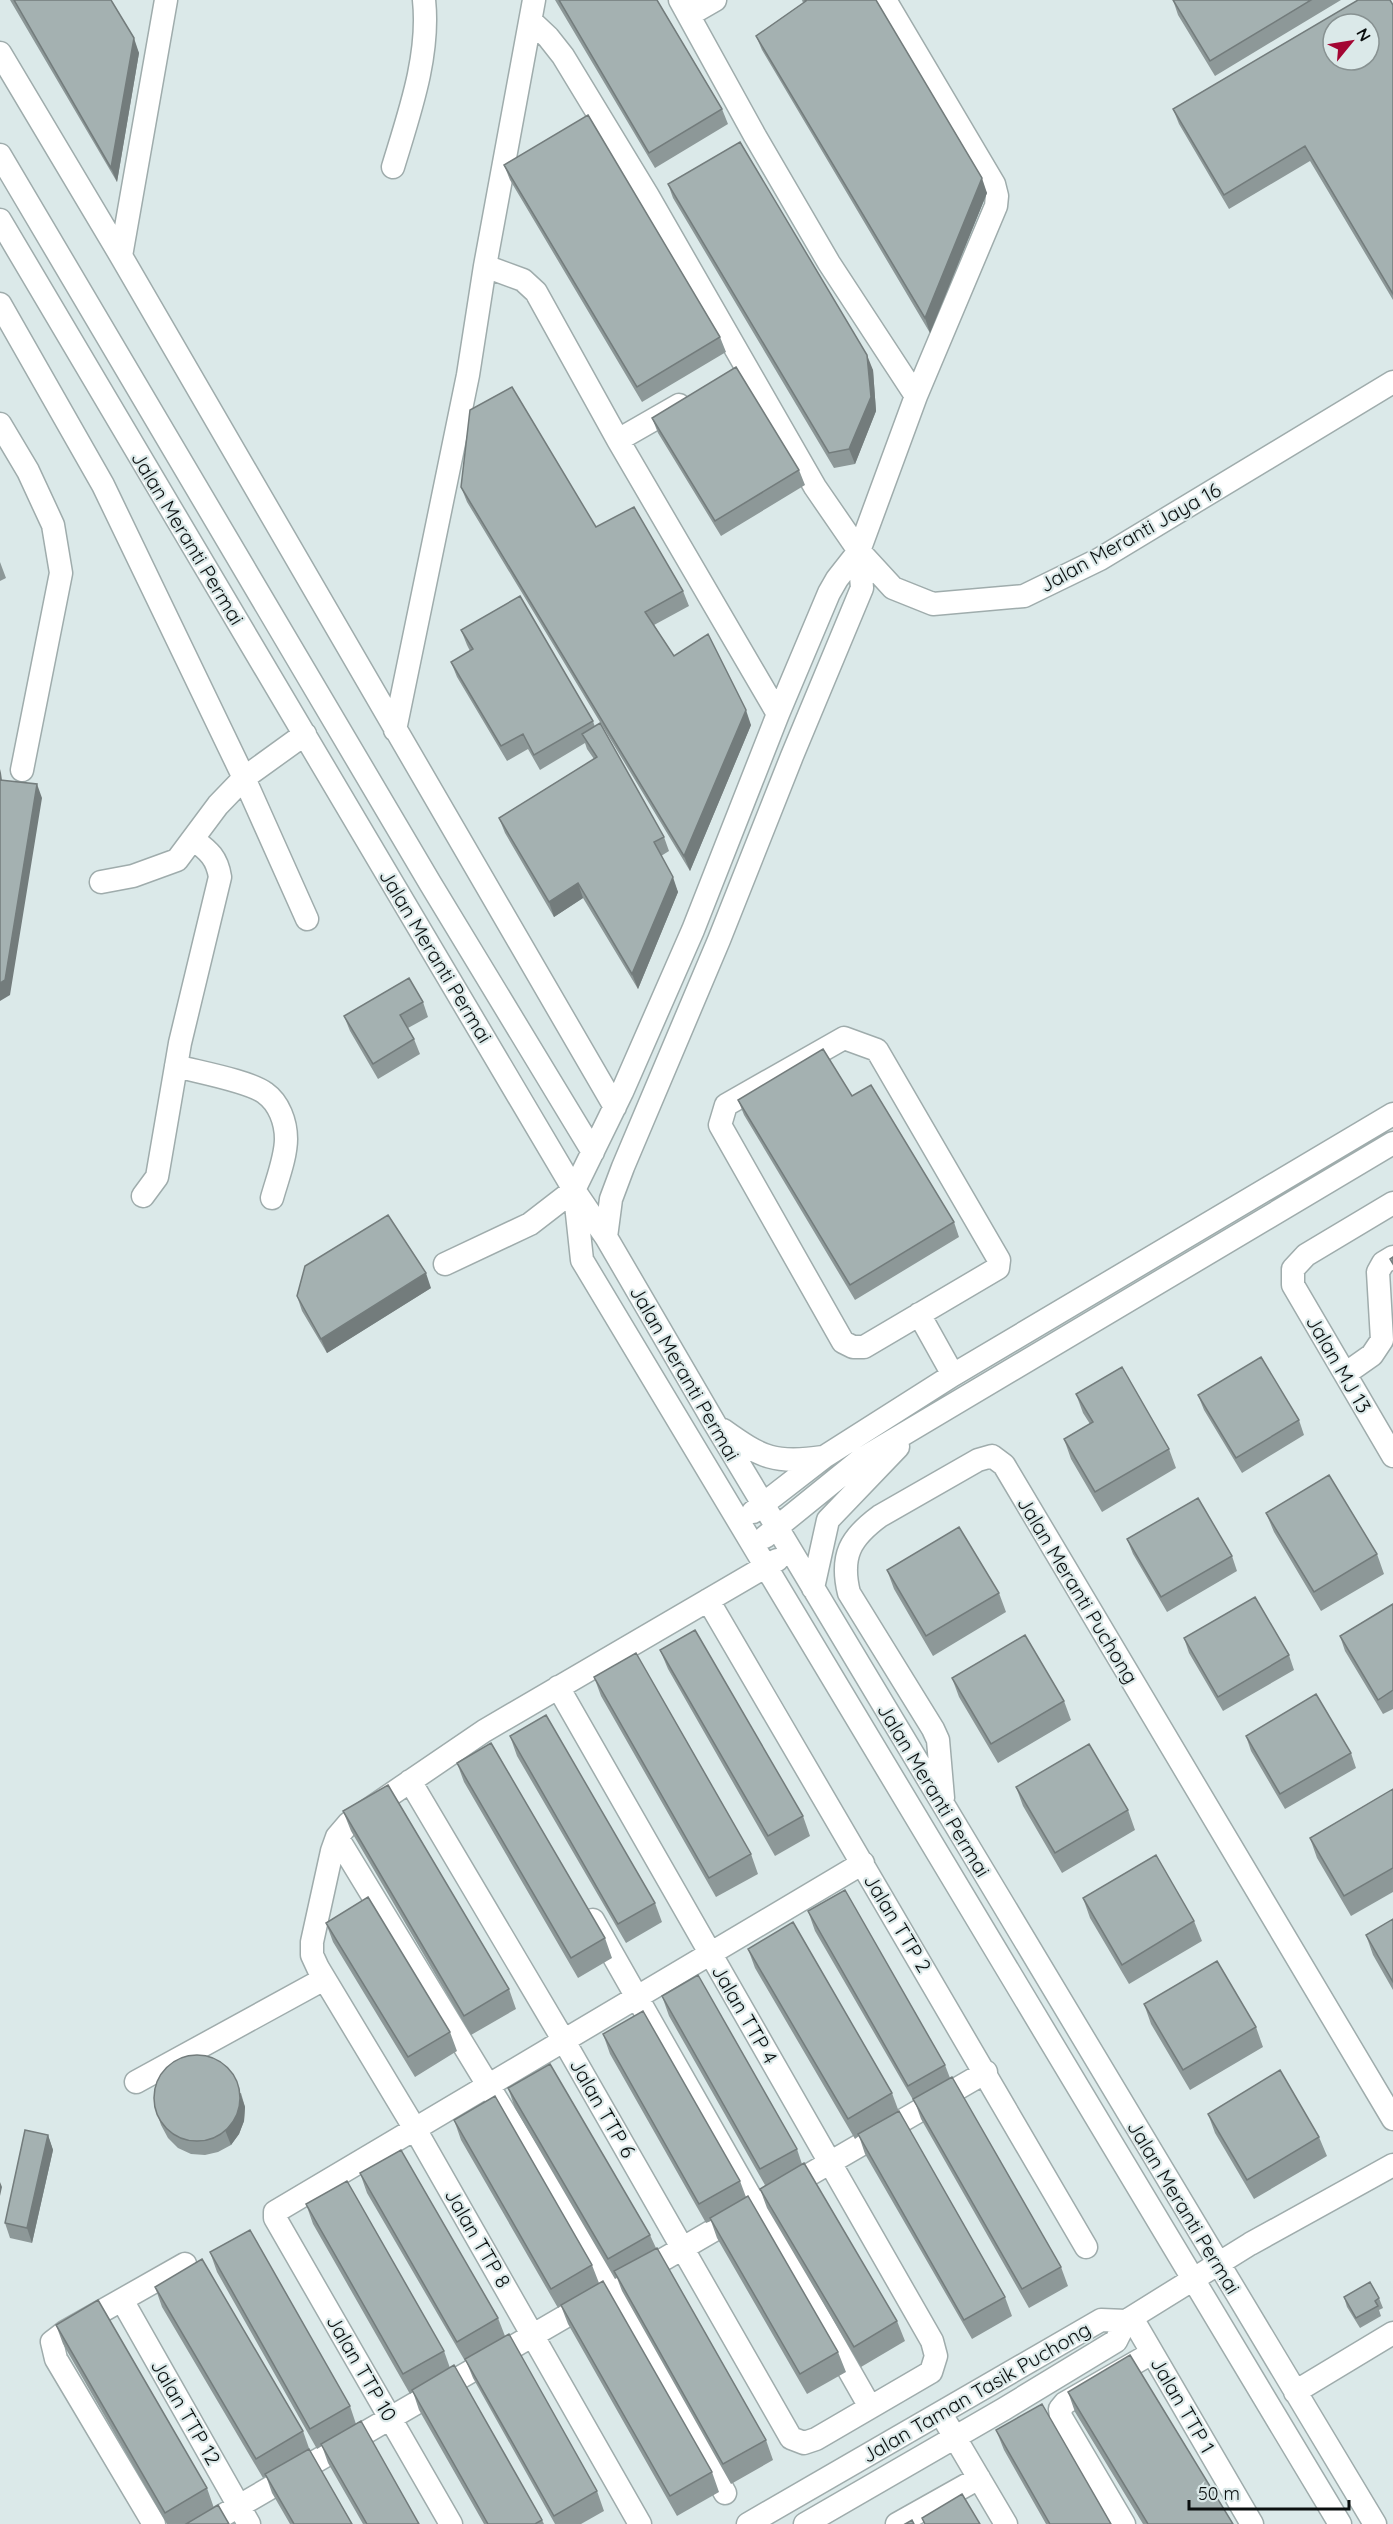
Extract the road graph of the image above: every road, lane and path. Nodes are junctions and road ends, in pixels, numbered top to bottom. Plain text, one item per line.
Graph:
1 (166, 0) edge
2 (424, 0) edge
3 (715, 0) edge
4 (885, 0) edge
5 (685, 8) edge
6 (532, 11) edge
7 (0, 53) edge
8 (0, 155) edge
9 (393, 167) dead end
10 (0, 220) edge
11 (121, 256) junction
12 (485, 266) junction
13 (0, 304) edge
14 (746, 366) junction
15 (726, 378) edge
16 (1393, 382) edge
17 (696, 395) edge
18 (916, 396) junction
19 (0, 423) edge
20 (618, 440) junction
21 (859, 551) junction
22 (778, 714) junction
23 (395, 730) junction
24 (304, 734) junction
25 (22, 770) dead end
26 (244, 778) junction
27 (194, 840) junction
28 (101, 882) dead end
29 (307, 919) dead end
30 (176, 1066) junction
31 (615, 1107) junction
32 (1393, 1114) edge
33 (1393, 1143) edge
34 (593, 1152) junction
35 (574, 1190) junction
36 (142, 1196) dead end
37 (272, 1198) dead end
38 (1393, 1203) edge
39 (606, 1237) junction
40 (1393, 1257) edge
41 (445, 1264) dead end
42 (920, 1314) junction
43 (1345, 1374) junction
44 (953, 1376) junction
45 (923, 1423) junction
46 (715, 1424) junction
47 (1393, 1456) edge
48 (824, 1457) junction
49 (763, 1504) junction
50 (740, 1522) junction
51 (777, 1527) junction
52 (754, 1546) junction
53 (792, 1552) junction
54 (766, 1567) junction
55 (813, 1588) junction
56 (708, 1600) junction
57 (558, 1687) junction
58 (484, 1731) junction
59 (496, 1752) edge
60 (410, 1781) junction
61 (944, 1806) junction
62 (337, 1837) junction
63 (863, 1863) junction
64 (584, 1905) edge
65 (711, 1954) junction
66 (324, 1978) junction
67 (638, 1997) junction
68 (564, 2041) junction
69 (986, 2073) junction
70 (136, 2082) dead end
71 (487, 2086) junction
72 (1393, 2119) edge
73 (415, 2129) junction
74 (830, 2163) junction
75 (1393, 2165) edge
76 (756, 2206) junction
77 (1086, 2247) dead end
78 (683, 2248) junction
79 (185, 2264) dead end
80 (1219, 2265) junction
81 (1194, 2280) junction
82 (612, 2289) junction
83 (122, 2300) junction
84 (1129, 2320) junction
85 (1393, 2333) edge
86 (533, 2335) junction
87 (1152, 2353) junction
88 (1295, 2392) junction
89 (870, 2407) junction
90 (940, 2412) junction
91 (390, 2418) junction
92 (954, 2436) junction
93 (979, 2478) junction
94 (725, 2493) dead end
95 (244, 2515) edge
96 (154, 2524) edge
97 (208, 2524) edge
98 (451, 2524) edge
99 (640, 2524) edge
100 (748, 2524) edge
101 (805, 2524) edge
102 (897, 2524) edge
103 (1006, 2524) edge
104 (1124, 2524) edge
105 (1252, 2524) edge
106 (1340, 2524) edge
107 (1374, 2524) edge

1 - 11 street
2 - 9 street
3 - 5 street
4 - 18 street
5 - 18 street
6 - 12 street
6 - 14 street, Jalan Meranti Jaya 16
7 - 11 street
8 - 34 street, Jalan Meranti Permai
10 - 24 street, Jalan Meranti Permai
11 - 23 street
12 - 20 street
12 - 23 street
13 - 26 street
14 - 15 street
14 - 21 street, Jalan Meranti Jaya 16
16 - 21 street, Jalan Meranti Jaya 16
17 - 20 street
18 - 21 street
19 - 25 street
20 - 22 street
21 - 22 street
21 - 39 street
22 - 31 street
23 - 31 street
24 - 26 street
24 - 35 street, Jalan Meranti Permai
26 - 27 street
26 - 29 street
27 - 28 street
27 - 30 street
30 - 36 street
30 - 37 street
31 - 34 street
32 - 44 street
33 - 45 street
34 - 35 street
35 - 39 street, Jalan Meranti Permai
35 - 41 street
35 - 50 street
38 - 43 street, Jalan MJ 13
39 - 46 street, Jalan Meranti Permai
40 - 43 street
42 - 42 street
42 - 44 street
43 - 47 street, Jalan MJ 13
44 - 48 street
45 - 51 street
45 - 55 street
46 - 48 street
46 - 49 street, Jalan Meranti Permai
48 - 49 street
49 - 50 street
49 - 51 street, Jalan Meranti Permai
50 - 52 street
51 - 52 street
51 - 53 street, Jalan Meranti Permai
52 - 54 street
53 - 54 street
53 - 55 street, Jalan Meranti Permai
54 - 56 street
54 - 81 street
55 - 61 street, Jalan Meranti Permai
56 - 57 street
56 - 63 street, Jalan TTP 2
57 - 58 street
57 - 65 street, Jalan TTP 4
58 - 59 street
58 - 60 street
60 - 62 street
60 - 68 street, Jalan TTP 6
61 - 72 street, Jalan Meranti Puchong
61 - 80 street, Jalan Meranti Permai
62 - 66 street, Jalan TTP 8
62 - 71 street
63 - 65 street
63 - 69 street, Jalan TTP 2
64 - 67 street
65 - 67 street
65 - 74 street, Jalan TTP 4
66 - 70 street
66 - 73 street, Jalan TTP 8
67 - 68 street
67 - 76 street
68 - 71 street
68 - 78 street, Jalan TTP 6
69 - 74 street
69 - 77 street, Jalan TTP 2
71 - 73 street
71 - 82 street
73 - 86 street, Jalan TTP 8
73 - 91 street, Jalan TTP 10
74 - 76 street
74 - 89 street, Jalan TTP 4
75 - 80 street
76 - 78 street
76 - 89 street
78 - 82 street
78 - 89 street, Jalan TTP 6
79 - 83 street
80 - 81 street
80 - 88 street, Jalan Meranti Permai
81 - 84 street
81 - 106 street
82 - 86 street
82 - 94 street
83 - 95 street, Jalan TTP 12
83 - 96 street
84 - 87 street, Jalan TTP 1
84 - 90 street, Jalan Taman Tasik Puchong
84 - 92 street, Jalan Taman Tasik Puchong
85 - 88 street
86 - 91 street
86 - 99 street, Jalan TTP 8
87 - 104 street
87 - 105 street, Jalan TTP 1
88 - 107 street, Jalan Meranti Permai
90 - 92 street
90 - 100 street, Jalan Taman Tasik Puchong
91 - 95 street
91 - 98 street, Jalan TTP 10
92 - 93 street
92 - 101 street, Jalan Taman Tasik Puchong
93 - 102 street
93 - 103 street
95 - 97 street

